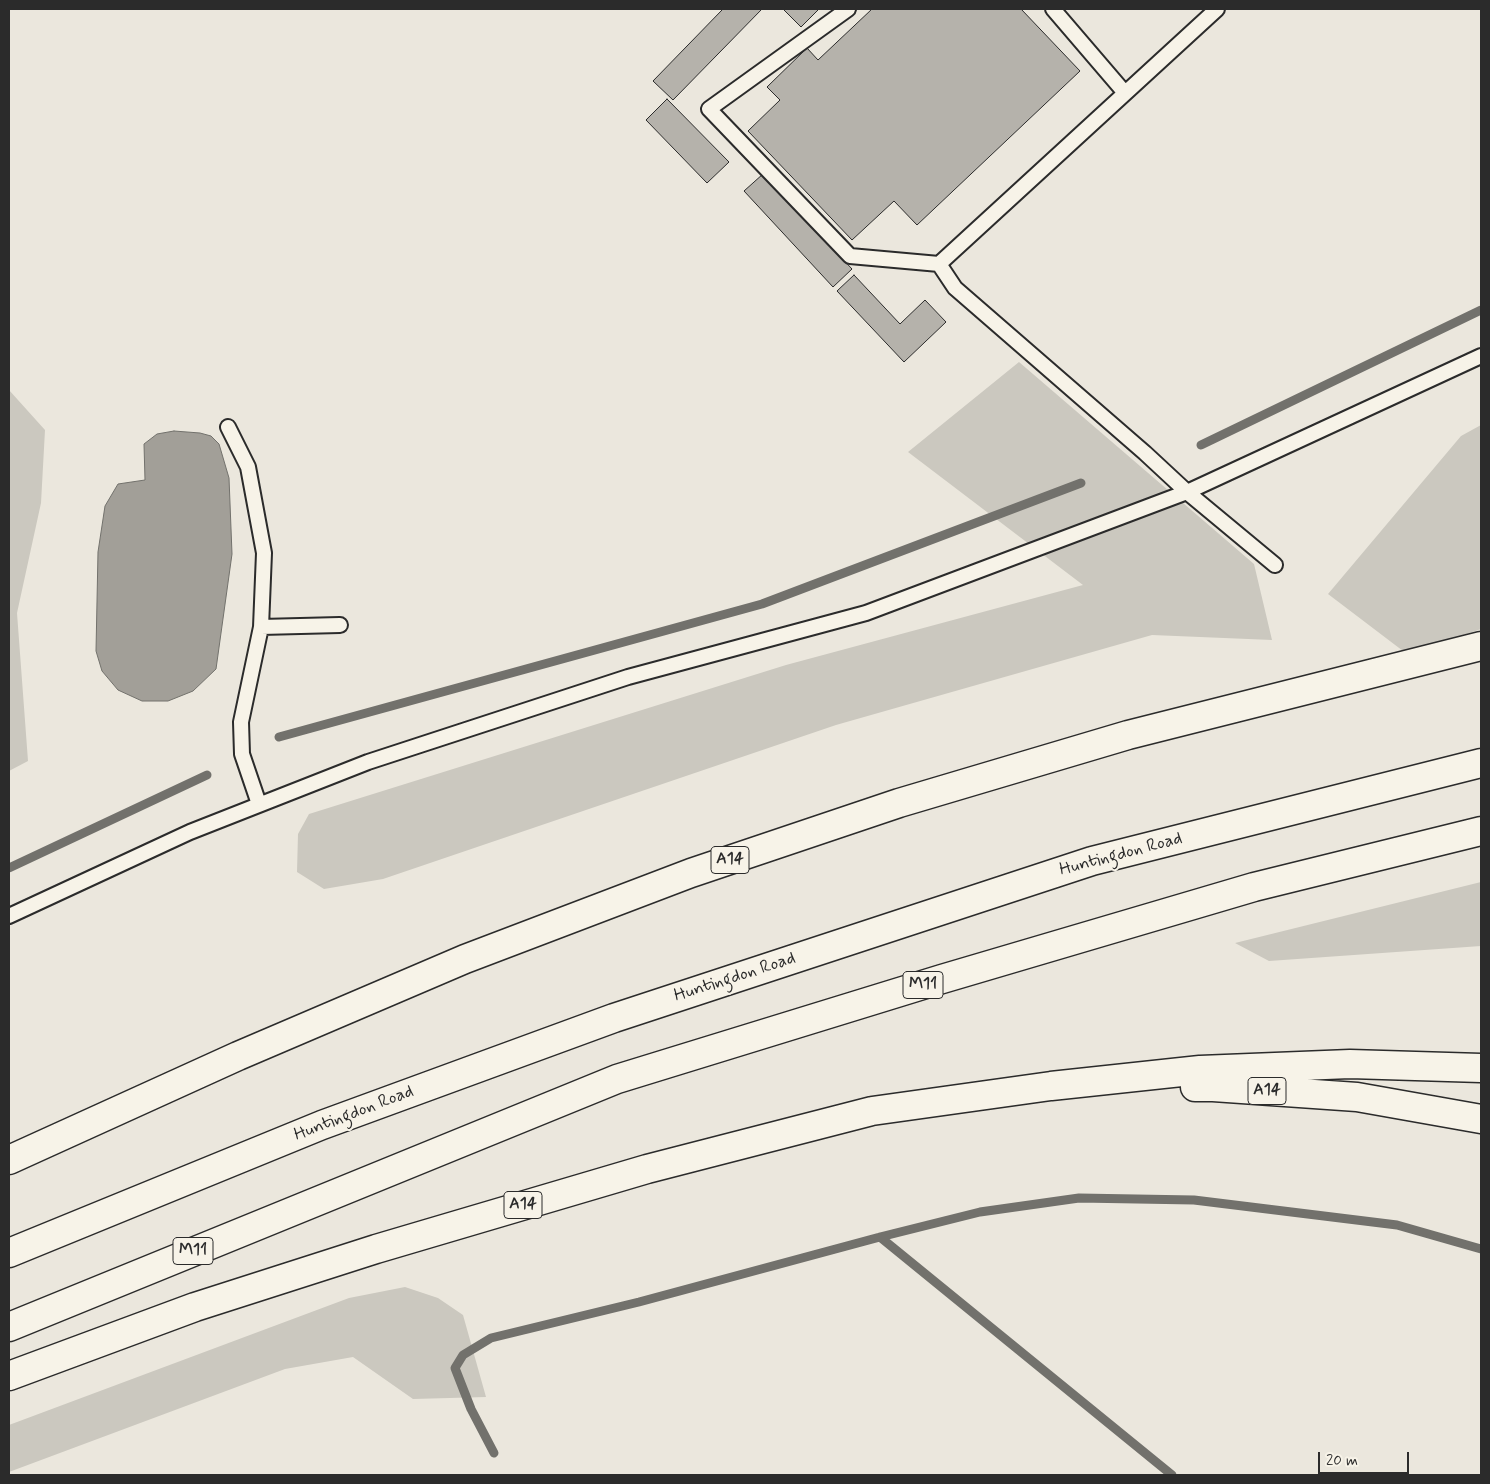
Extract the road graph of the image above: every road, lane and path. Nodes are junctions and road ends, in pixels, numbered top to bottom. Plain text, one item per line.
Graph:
1 (1053, 9) edge
2 (1217, 9) edge
3 (845, 10) edge
4 (1125, 93) junction
5 (939, 264) junction
6 (1481, 356) edge
7 (228, 427) dead end
8 (1187, 492) junction
9 (1275, 565) dead end
10 (340, 626) dead end
11 (262, 627) junction
12 (1481, 646) edge
13 (1481, 763) edge
14 (258, 804) junction
15 (1481, 831) edge
16 (9, 916) edge
17 (1481, 1068) edge
18 (1051, 1086) junction
19 (1481, 1119) edge
20 (9, 1160) edge
21 (9, 1253) edge
22 (9, 1326) edge
23 (9, 1376) edge

1 - 4 lane
2 - 4 lane
3 - 5 lane
4 - 5 lane
5 - 8 lane
6 - 8 lane
7 - 11 lane
8 - 9 lane
8 - 14 lane
10 - 11 lane
11 - 14 lane
12 - 20 highway, A14
13 - 21 highway, Huntingdon Road
14 - 16 lane
15 - 22 highway, M11
17 - 18 highway, A14
18 - 19 highway, A14
18 - 23 highway, A14

